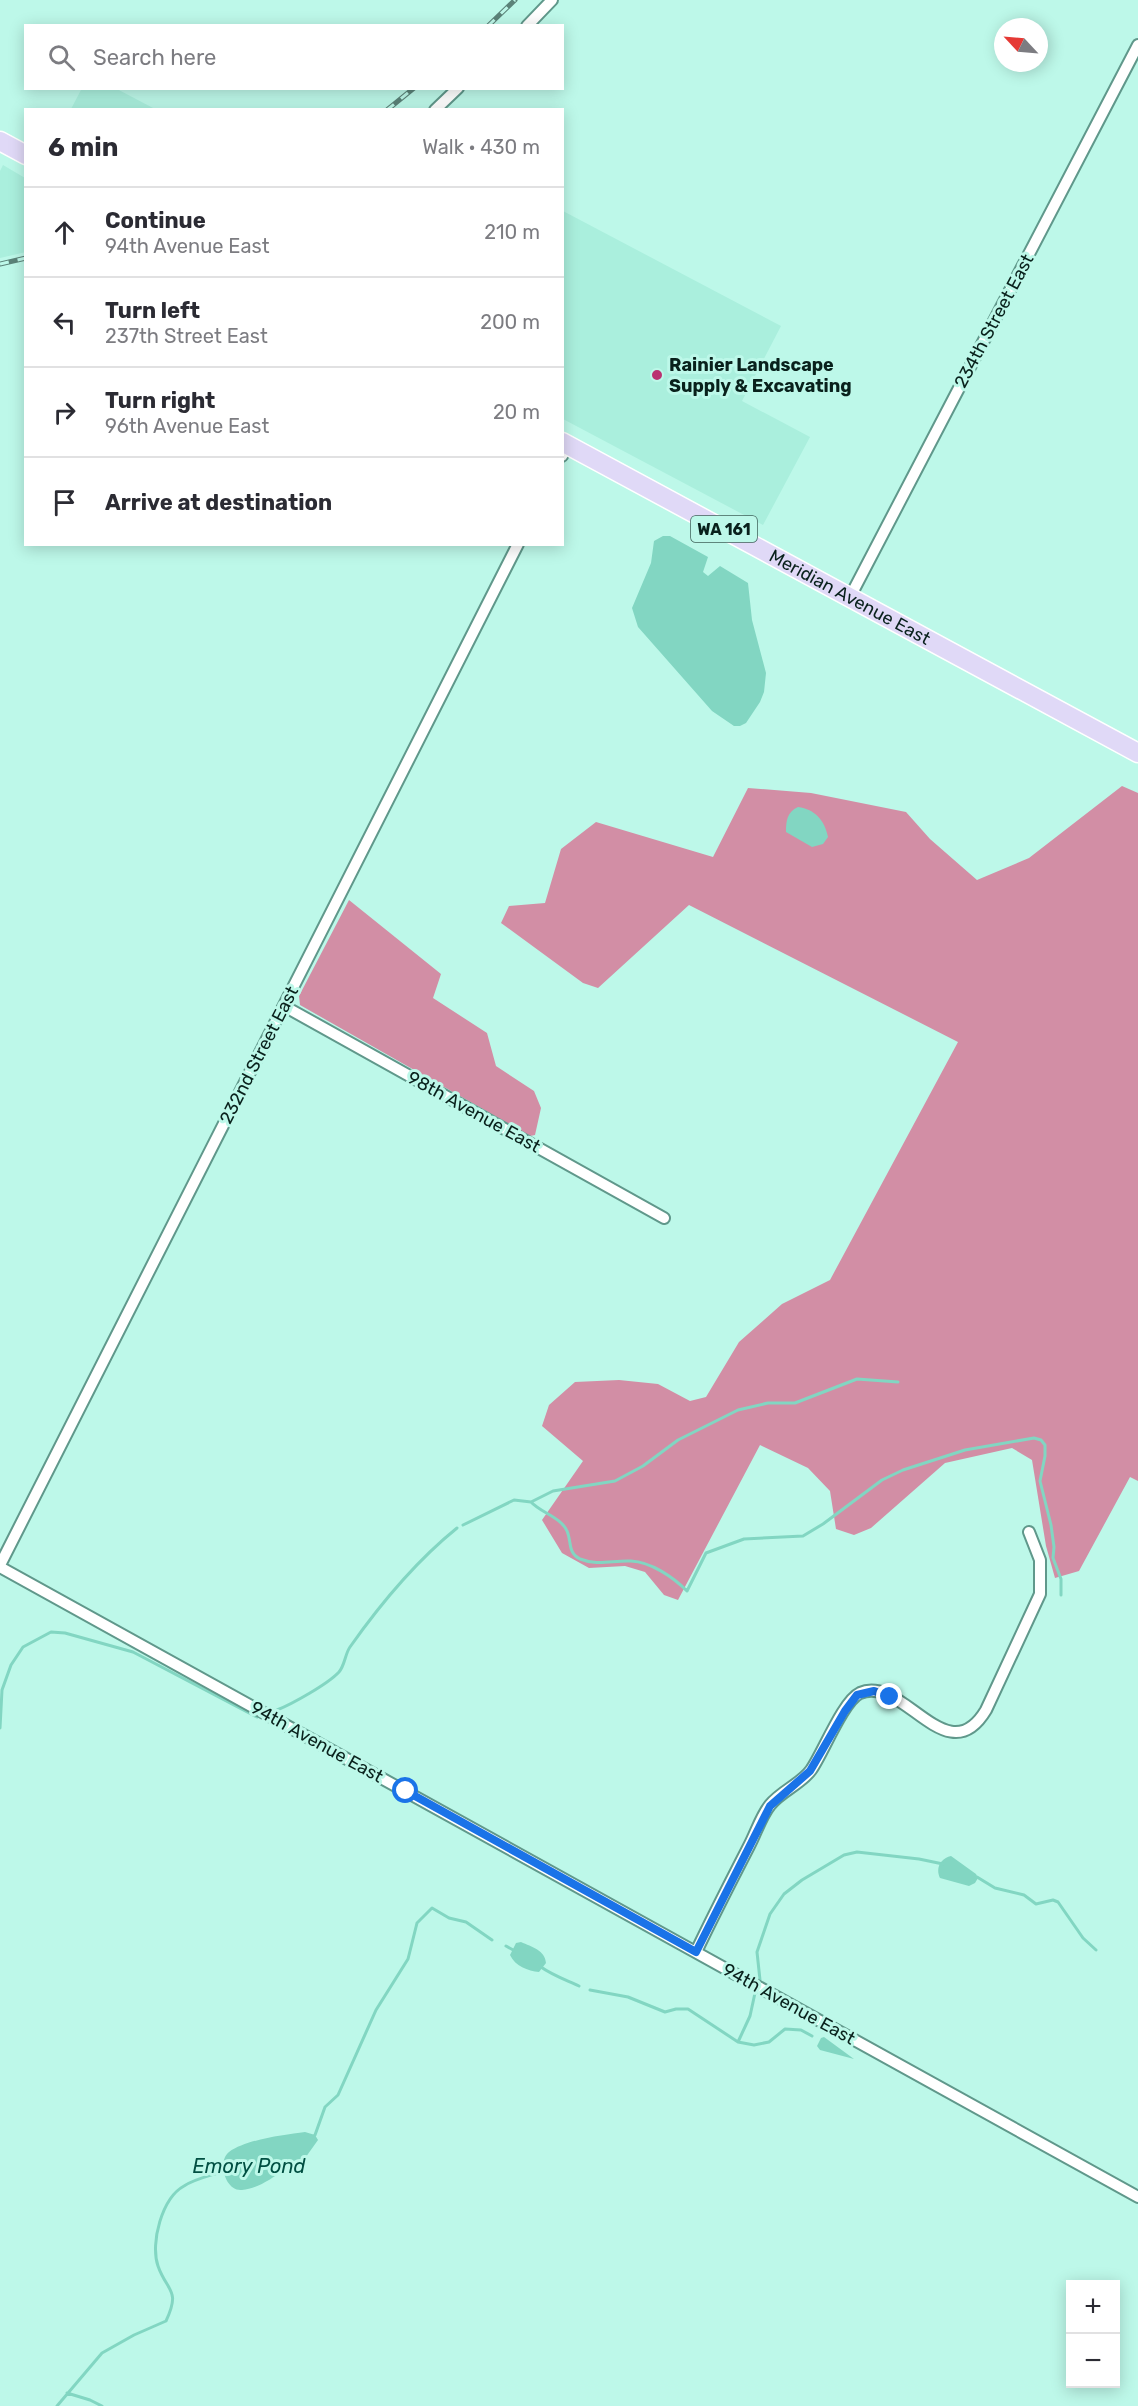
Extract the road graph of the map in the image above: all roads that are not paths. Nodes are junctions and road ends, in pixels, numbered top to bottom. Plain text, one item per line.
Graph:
1 (552, 0) edge
2 (529, 24) edge
3 (1138, 45) edge
4 (456, 90) edge
5 (437, 108) edge
6 (0, 141) edge
7 (24, 154) edge
8 (564, 448) edge
9 (517, 546) edge
10 (850, 597) junction
11 (1138, 753) edge
12 (284, 1006) junction
13 (664, 1218) dead end
14 (1029, 1532) dead end
15 (0, 1566) edge
16 (696, 1952) junction
17 (1138, 2197) edge

1 - 2 street
3 - 10 street, 234th Street East
4 - 5 street
6 - 7 main road
8 - 10 main road, Meridian Avenue East / WA 161
9 - 12 street, 232nd Street East
10 - 11 main road, Meridian Avenue East / WA 161
12 - 13 street, 98th Avenue East
12 - 15 street, 232nd Street East
14 - 16 street
15 - 16 street, 94th Avenue East
16 - 17 street, 94th Avenue East

